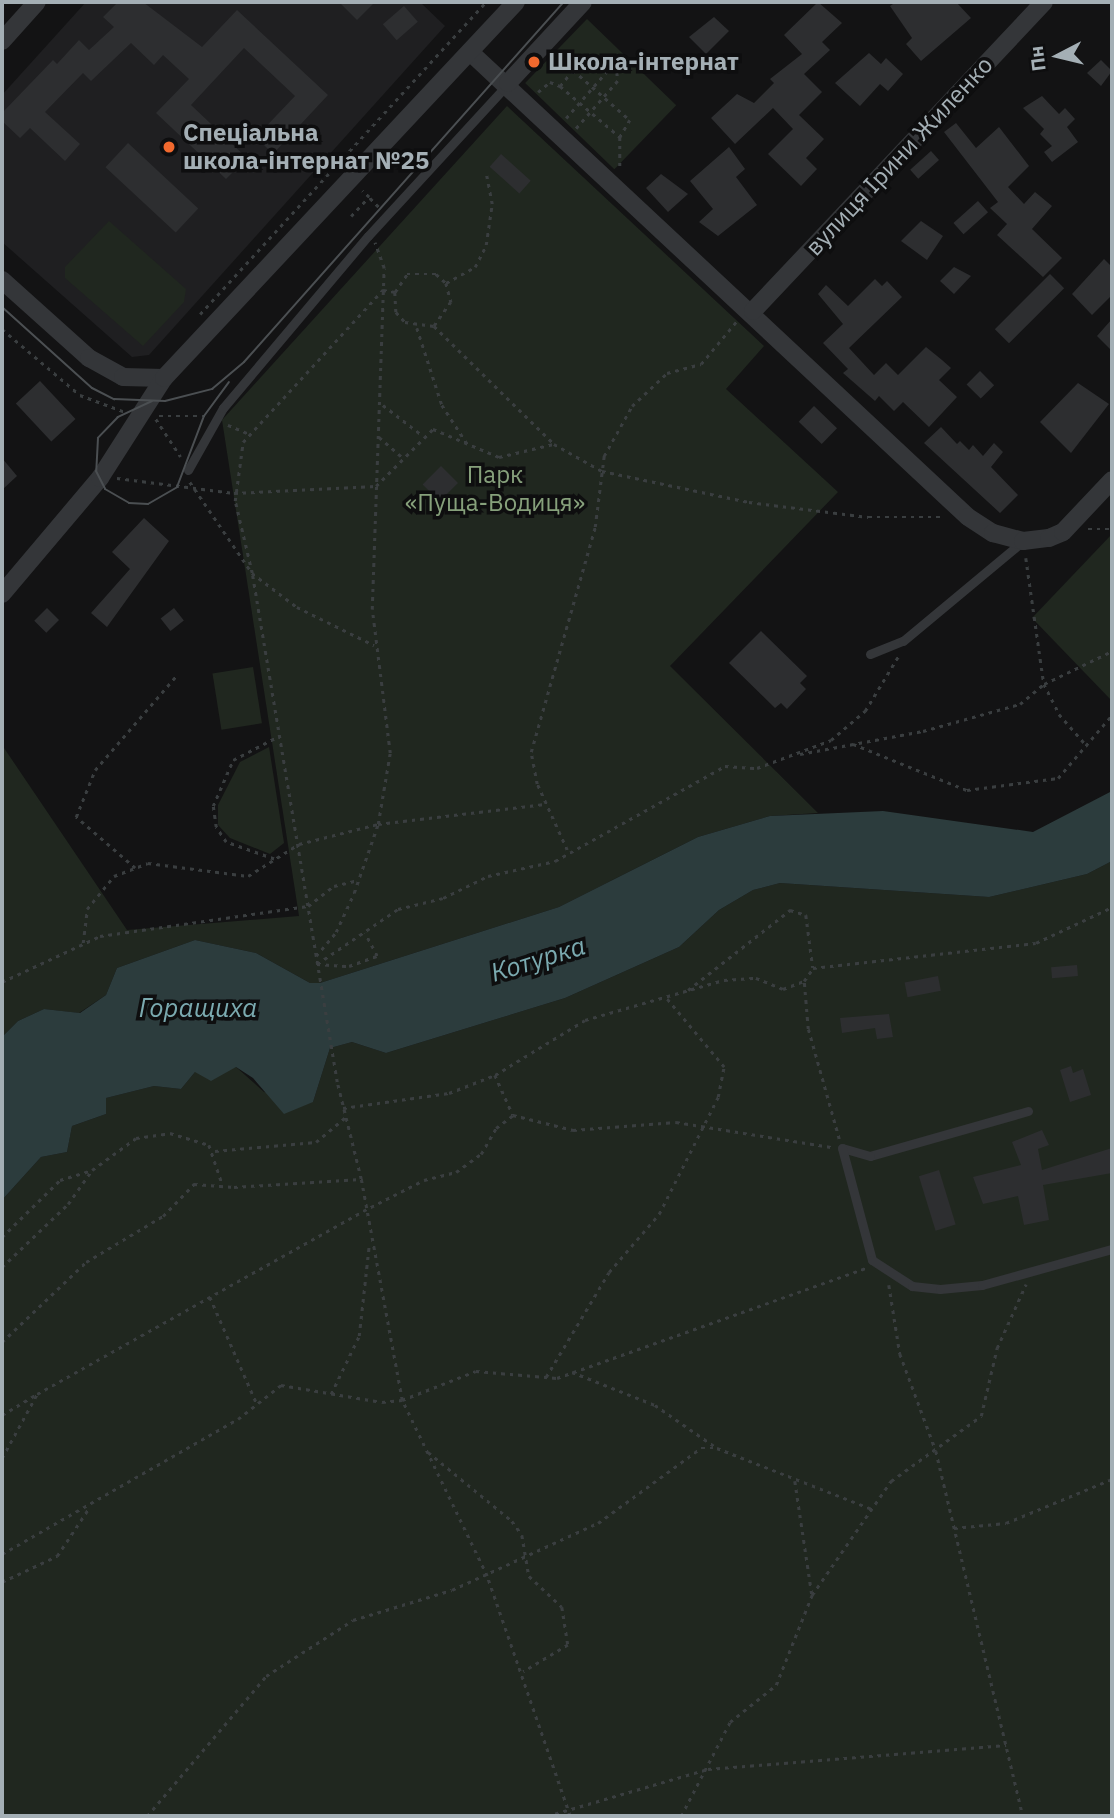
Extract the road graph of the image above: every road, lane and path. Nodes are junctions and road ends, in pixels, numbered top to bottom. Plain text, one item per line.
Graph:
1 (37, 2) edge
2 (486, 2) edge
3 (516, 2) edge
4 (583, 2) edge
5 (1044, 2) edge
6 (2, 41) edge
7 (470, 52) junction
8 (508, 83) junction
9 (559, 86) junction
10 (593, 88) junction
11 (536, 94) dead end
12 (604, 97) junction
13 (579, 103) junction
14 (591, 112) junction
15 (562, 133) junction
16 (620, 137) junction
17 (486, 173) dead end
18 (620, 174) dead end
19 (368, 236) junction
20 (2, 281) edge
21 (446, 283) junction
22 (383, 290) junction
23 (395, 292) junction
24 (753, 311) junction
25 (198, 316) dead end
26 (433, 326) junction
27 (417, 328) junction
28 (2, 329) edge
29 (164, 378) junction
30 (383, 405) junction
31 (141, 414) junction
32 (216, 420) junction
33 (247, 433) junction
34 (422, 435) junction
35 (379, 437) junction
36 (554, 444) junction
37 (469, 447) junction
38 (402, 457) junction
39 (188, 470) junction
40 (603, 471) junction
41 (100, 478) junction
42 (1112, 480) edge
43 (376, 486) junction
44 (196, 491) junction
45 (234, 492) junction
46 (968, 517) junction
47 (1023, 541) junction
48 (253, 573) junction
49 (2, 594) edge
50 (903, 641) junction
51 (374, 645) junction
52 (1112, 651) edge
53 (870, 654) dead end
54 (177, 675) dead end
55 (1044, 684) junction
56 (1112, 715) edge
57 (280, 735) junction
58 (853, 744) junction
59 (1087, 747) junction
60 (793, 756) junction
61 (546, 804) junction
62 (378, 824) junction
63 (299, 844) junction
64 (568, 852) junction
65 (274, 859) junction
66 (135, 868) junction
67 (358, 880) junction
68 (309, 906) junction
69 (1112, 907) edge
70 (364, 932) junction
71 (83, 943) junction
72 (316, 956) junction
73 (317, 964) junction
74 (814, 968) junction
75 (804, 981) junction
76 (2, 982) edge
77 (686, 992) junction
78 (666, 998) junction
79 (495, 1075) junction
80 (343, 1108) junction
81 (1028, 1111) dead end
82 (513, 1115) junction
83 (346, 1118) junction
84 (702, 1126) junction
85 (842, 1148) junction
86 (215, 1151) junction
87 (92, 1170) junction
88 (361, 1179) junction
89 (222, 1184) junction
90 (363, 1211) junction
91 (2, 1237) edge
92 (369, 1240) junction
93 (1112, 1249) edge
94 (2, 1267) edge
95 (885, 1267) junction
96 (1032, 1270) junction
97 (210, 1297) junction
98 (891, 1301) dead end
99 (2, 1342) edge
100 (572, 1372) junction
101 (546, 1377) junction
102 (37, 1394) junction
103 (331, 1394) junction
104 (401, 1400) junction
105 (256, 1402) junction
106 (2, 1415) edge
107 (717, 1448) junction
108 (936, 1451) junction
109 (427, 1452) junction
110 (2, 1458) edge
111 (795, 1479) junction
112 (1112, 1479) edge
113 (90, 1507) junction
114 (874, 1510) junction
115 (954, 1528) junction
116 (2, 1554) edge
117 (525, 1559) junction
118 (487, 1576) junction
119 (2, 1582) edge
120 (812, 1595) junction
121 (523, 1672) junction
122 (1006, 1745) junction
123 (708, 1769) junction
124 (568, 1810) junction
125 (147, 1816) edge
126 (547, 1816) edge
127 (570, 1816) edge
128 (681, 1816) edge
129 (1023, 1816) edge

1 - 6 street
2 - 25 path
3 - 7 street
4 - 8 street
5 - 24 street, вулиця Ірини Жиленко
7 - 8 street
7 - 29 street
8 - 15 street
8 - 19 lane
9 - 10 path
9 - 11 path
9 - 13 path
10 - 12 path
10 - 12 path
10 - 13 path
12 - 14 path
12 - 16 path
13 - 14 path
13 - 15 path
14 - 15 path
14 - 16 path
15 - 24 street
16 - 18 path
17 - 21 path
19 - 22 path
19 - 32 lane
20 - 29 street
21 - 23 path
21 - 26 path
22 - 23 path
22 - 30 path
22 - 33 path
23 - 27 path
24 - 40 path
24 - 46 street
26 - 27 path
26 - 36 path
27 - 37 path
28 - 31 path
29 - 31 street
30 - 34 path
30 - 35 path
31 - 41 street
32 - 33 path
32 - 39 lane
32 - 39 path
33 - 45 path
34 - 37 path
34 - 38 path
35 - 38 path
35 - 43 path
36 - 37 path
36 - 40 path
38 - 43 path
39 - 44 path
40 - 46 path
40 - 61 path
41 - 44 path
41 - 49 street
42 - 47 street
43 - 45 path
43 - 51 path
44 - 45 path
44 - 48 path
45 - 48 path
46 - 47 street
47 - 50 lane
47 - 55 path
48 - 51 path
48 - 57 path
50 - 53 lane
50 - 60 path
51 - 62 path
52 - 55 path
54 - 66 path
55 - 58 path
55 - 59 path
56 - 59 path
57 - 63 path
57 - 65 path
58 - 59 path
58 - 60 path
60 - 64 path
61 - 62 path
61 - 64 path
62 - 63 path
62 - 67 path
63 - 65 path
63 - 68 path
64 - 70 path
65 - 66 path
66 - 71 path
67 - 68 path
67 - 72 path
68 - 71 path
68 - 72 path
69 - 74 path
70 - 73 path
70 - 73 path
71 - 76 path
72 - 73 path
73 - 80 path
74 - 75 path
74 - 77 path
75 - 77 path
75 - 85 path
77 - 78 path
78 - 79 path
78 - 84 path
79 - 80 path
79 - 82 path
80 - 83 path
81 - 85 lane
82 - 84 path
82 - 90 path
83 - 86 path
83 - 88 path
84 - 85 path
84 - 101 path
85 - 95 lane
86 - 87 path
86 - 89 path
87 - 91 path
87 - 94 path
88 - 89 path
88 - 90 path
89 - 99 path
90 - 92 path
90 - 97 path
92 - 103 path
92 - 104 path
93 - 96 lane
95 - 96 lane
95 - 100 path
96 - 108 path
97 - 102 path
97 - 105 path
98 - 108 path
100 - 101 path
100 - 107 path
101 - 104 path
102 - 106 path
102 - 110 path
103 - 104 path
103 - 105 path
104 - 109 path
105 - 113 path
107 - 111 path
107 - 117 path
108 - 114 path
108 - 115 path
109 - 117 path
109 - 118 path
111 - 114 path
111 - 120 path
112 - 115 path
113 - 116 path
113 - 119 path
114 - 120 path
115 - 122 path
117 - 118 path
117 - 121 path
118 - 121 path
118 - 125 path
120 - 123 path
121 - 124 path
122 - 123 path
122 - 129 path
123 - 124 path
123 - 128 path
124 - 126 path
124 - 127 path

